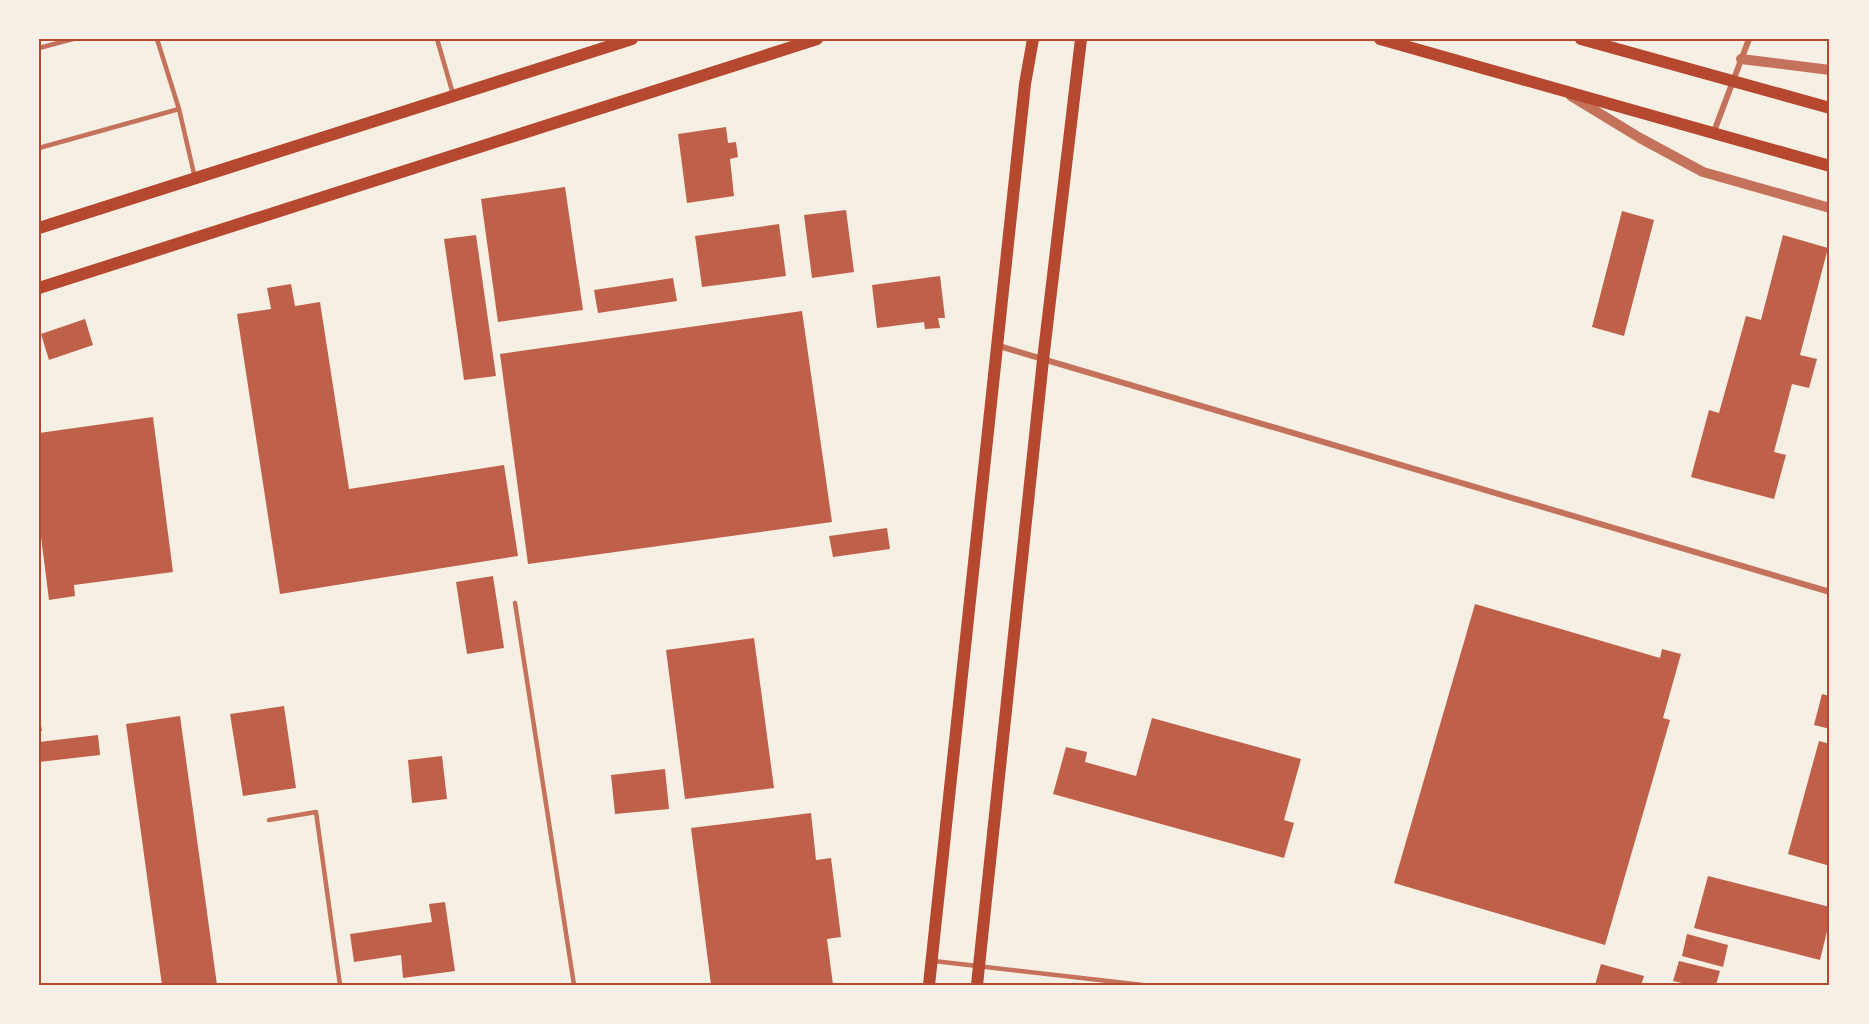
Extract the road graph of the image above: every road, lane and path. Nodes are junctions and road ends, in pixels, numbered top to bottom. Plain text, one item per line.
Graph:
1 (73, 39) edge
2 (157, 39) edge
3 (437, 39) edge
4 (632, 39) edge
5 (817, 39) edge
6 (1033, 39) edge
7 (1081, 39) edge
8 (1380, 39) edge
9 (1581, 39) edge
10 (1749, 39) edge
11 (39, 48) edge
12 (1741, 58) junction
13 (1830, 70) edge
14 (1732, 82) junction
15 (1565, 92) junction
16 (454, 96) junction
17 (1830, 108) edge
18 (179, 109) junction
19 (1712, 134) junction
20 (39, 148) edge
21 (1830, 166) edge
22 (195, 178) junction
23 (1830, 208) edge
24 (39, 228) edge
25 (39, 288) edge
26 (999, 346) junction
27 (1043, 360) junction
28 (1830, 592) edge
29 (515, 603) dead end
30 (269, 820) dead end
31 (932, 961) junction
32 (980, 966) junction
33 (340, 985) edge
34 (574, 985) edge
35 (929, 985) edge
36 (977, 985) edge
37 (1143, 985) edge

1 - 11 lane
2 - 18 lane
3 - 16 lane
4 - 16 main road
5 - 25 main road
6 - 26 main road
7 - 27 main road
8 - 15 main road
9 - 14 main road
10 - 12 street
12 - 13 street
12 - 14 street
14 - 17 main road
14 - 19 street
15 - 19 main road
15 - 23 street
16 - 22 main road
18 - 20 lane
18 - 22 lane
19 - 21 main road
22 - 24 main road
26 - 27 street
26 - 31 main road
27 - 28 street
27 - 32 main road
29 - 34 lane
30 - 33 lane
31 - 32 lane
31 - 35 main road
32 - 36 main road
32 - 37 lane

